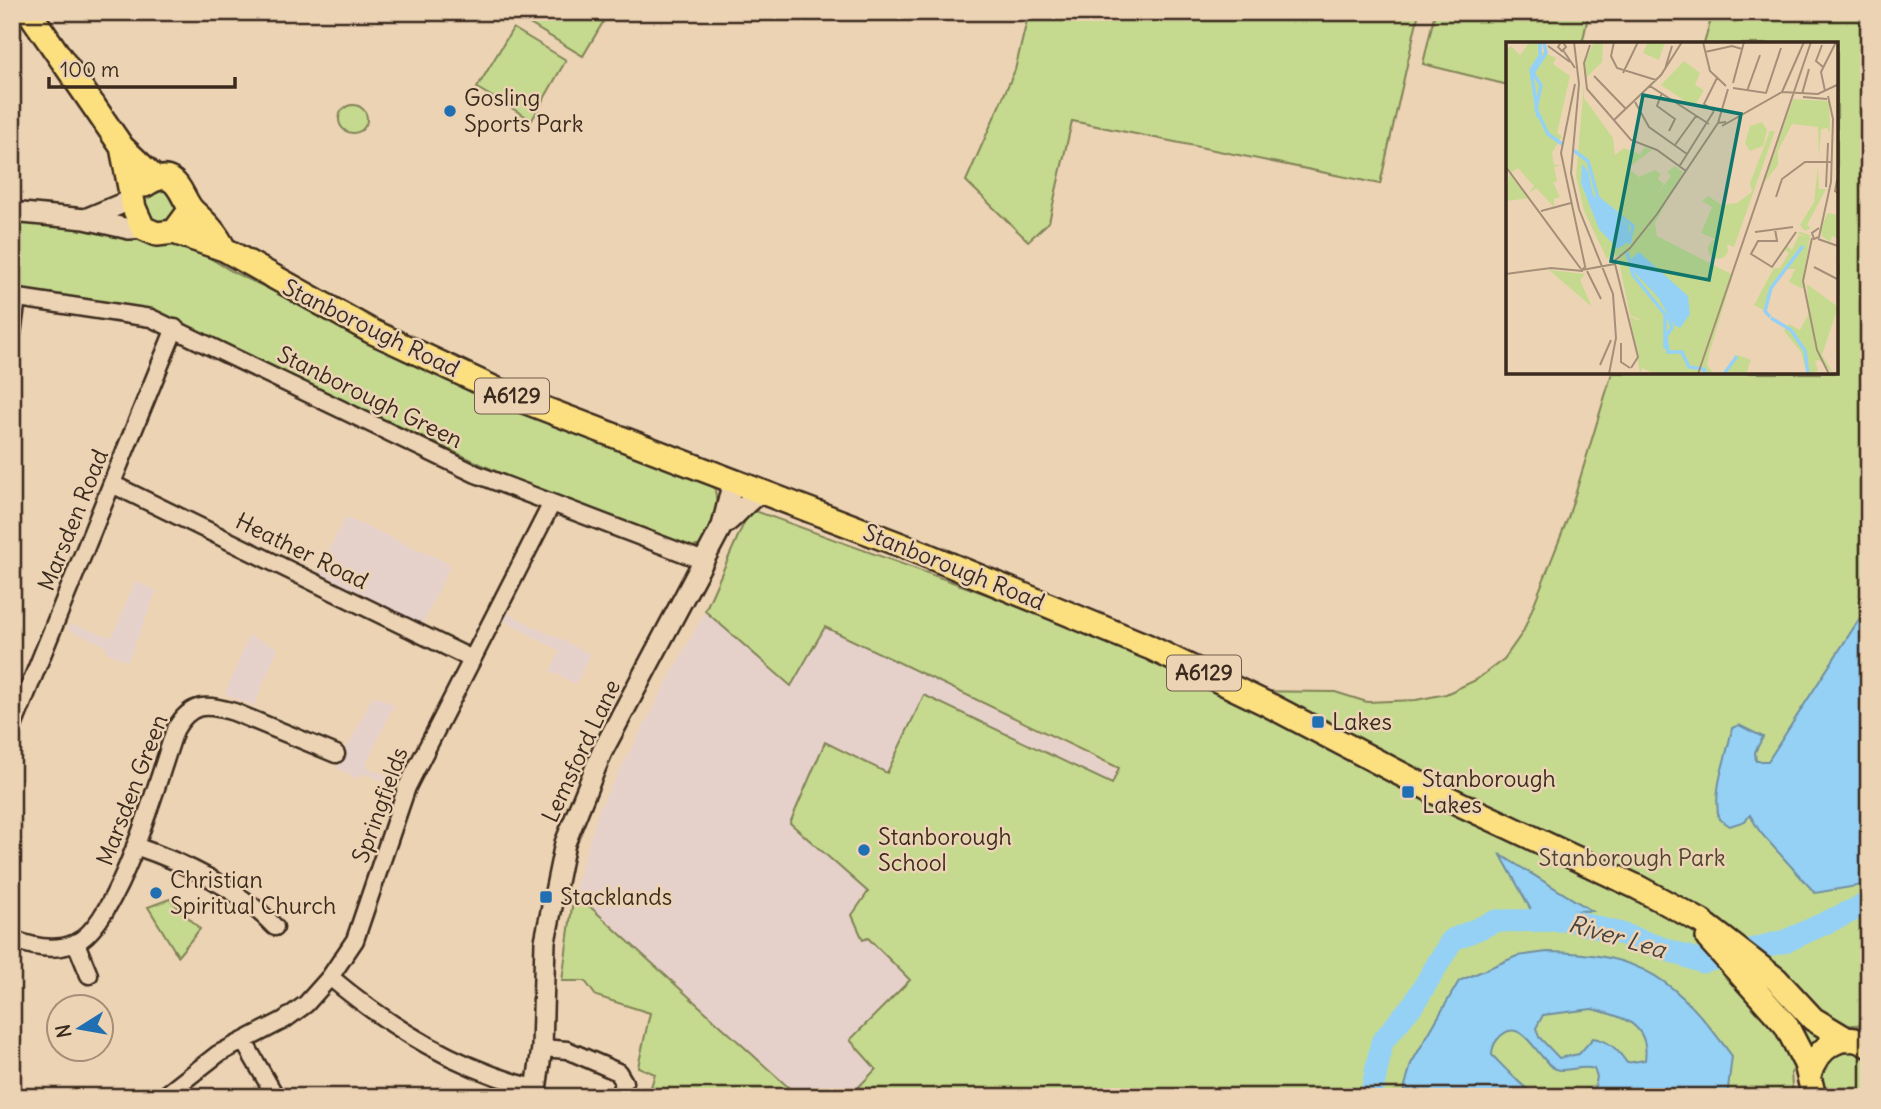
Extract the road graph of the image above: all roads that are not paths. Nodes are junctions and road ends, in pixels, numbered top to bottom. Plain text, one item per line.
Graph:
1 (29, 12) edge
2 (122, 147) junction
3 (156, 179) junction
4 (134, 199) junction
5 (191, 209) junction
6 (12, 212) edge
7 (85, 219) junction
8 (143, 228) junction
9 (174, 232) junction
10 (224, 249) junction
11 (15, 297) edge
12 (175, 328) junction
13 (12, 334) edge
14 (733, 481) junction
15 (112, 484) junction
16 (762, 492) junction
17 (552, 502) junction
18 (722, 526) junction
19 (704, 561) junction
20 (472, 659) junction
21 (12, 729) edge
22 (336, 754) dead end
23 (135, 846) junction
24 (275, 927) dead end
25 (12, 939) edge
26 (1719, 940) junction
27 (76, 943) junction
28 (89, 975) dead end
29 (330, 977) junction
30 (244, 1042) junction
31 (1863, 1043) edge
32 (542, 1048) junction
33 (1811, 1086) edge
34 (536, 1093) edge
35 (163, 1097) edge
36 (276, 1097) edge
37 (618, 1097) edge

1 - 2 main road, Stanborough Road
2 - 3 main road, Stanborough Road
2 - 4 main road, Stanborough Road
3 - 4 main road
3 - 5 main road, Stanborough Road
4 - 7 street
4 - 8 main road, Stanborough Road
5 - 9 main road
5 - 10 main road, Stanborough Road / A6129
6 - 7 street
7 - 8 street
8 - 9 main road, Stanborough Road
9 - 10 main road, Stanborough Road / A6129
10 - 14 main road, Stanborough Road / A6129
11 - 12 street, Stanborough Green
11 - 13 street
12 - 15 street, Marsden Road
12 - 17 street, Stanborough Green
14 - 16 main road, Stanborough Road / A6129
14 - 18 street, Lemsford Lane
15 - 20 street, Heather Road
15 - 21 street, Marsden Road
16 - 18 street, Lemsford Lane
16 - 26 main road, Stanborough Road / A6129
17 - 19 street, Stanborough Green
17 - 20 street, Springfields
18 - 19 street, Lemsford Lane
19 - 32 street, Lemsford Lane
20 - 29 street, Springfields
22 - 23 street, Marsden Green
23 - 24 street
23 - 27 street, Marsden Green
25 - 27 street
26 - 31 main road, A6129
26 - 33 main road, A6129
27 - 28 street
29 - 30 street, Springfields
29 - 34 street
30 - 35 street, Springfields
30 - 36 street
31 - 33 main road
32 - 34 street, Lemsford Lane
32 - 37 street

